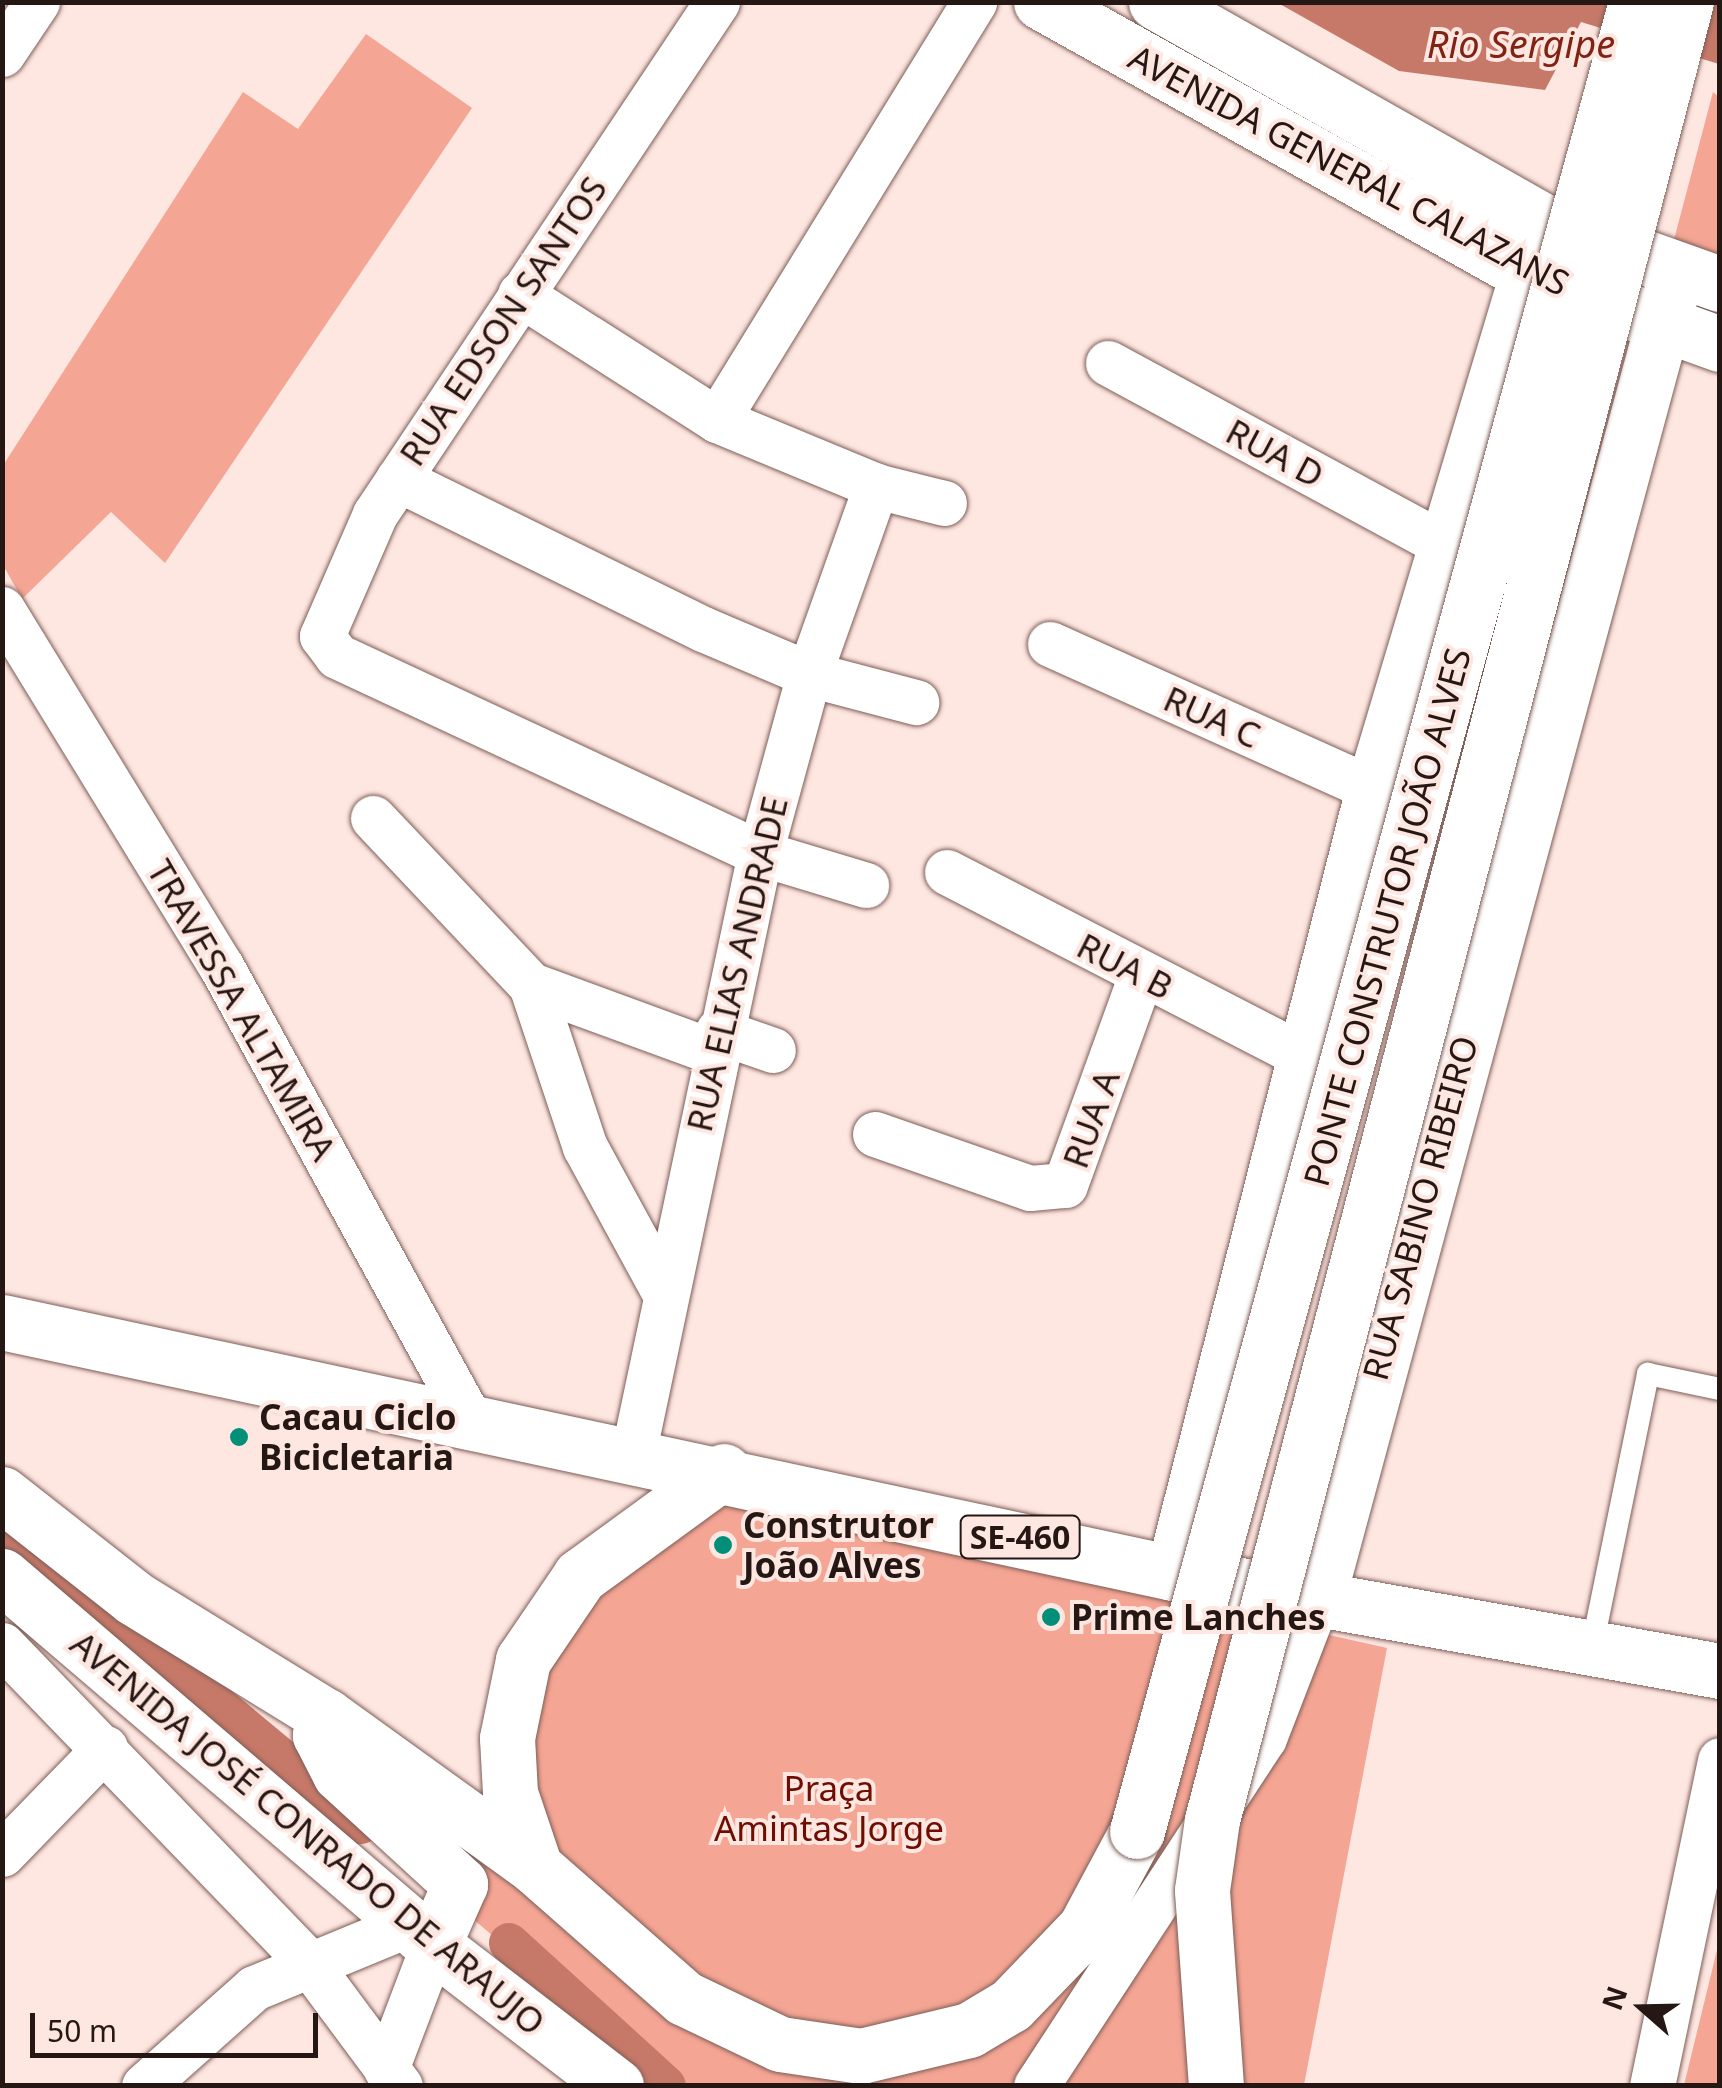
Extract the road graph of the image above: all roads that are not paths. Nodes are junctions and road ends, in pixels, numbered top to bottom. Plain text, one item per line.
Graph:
1 (37, 2) edge
2 (718, 2) edge
3 (974, 2) edge
4 (1041, 2) edge
5 (1156, 2) edge
6 (1636, 2) edge
7 (1686, 2) edge
8 (2, 54) edge
9 (1543, 222) junction
10 (1529, 275) junction
11 (1698, 279) edge
12 (520, 294) junction
13 (1656, 326) junction
14 (1720, 344) edge
15 (1108, 363) dead end
16 (717, 420) junction
17 (398, 479) junction
18 (876, 486) junction
19 (944, 503) dead end
20 (1442, 543) junction
21 (2, 610) edge
22 (1050, 644) dead end
23 (809, 674) junction
24 (916, 702) dead end
25 (1374, 789) junction
26 (374, 818) dead end
27 (760, 852) junction
28 (947, 872) dead end
29 (866, 885) dead end
30 (1140, 975) junction
31 (531, 986) junction
32 (716, 1042) junction
33 (773, 1050) dead end
34 (1304, 1056) junction
35 (874, 1134) dead end
36 (663, 1290) junction
37 (2, 1322) edge
38 (1720, 1390) edge
39 (469, 1418) junction
40 (634, 1450) junction
41 (724, 1472) junction
42 (2, 1494) edge
43 (1173, 1573) junction
44 (2, 1576) edge
45 (1317, 1602) junction
46 (2, 1645) edge
47 (1592, 1647) junction
48 (1720, 1671) edge
49 (326, 1716) junction
50 (105, 1748) junction
51 (1720, 1760) edge
52 (2, 1854) edge
53 (535, 1867) junction
54 (421, 1935) junction
55 (308, 1961) junction
56 (780, 2044) joint
57 (393, 2077) edge
58 (144, 2086) edge
59 (616, 2086) edge
60 (1036, 2086) edge
61 (1216, 2086) edge
62 (1652, 2086) edge

1 - 8 street
2 - 12 street, RUA EDSON SANTOS
3 - 16 street
4 - 10 main road, AVENIDA GENERAL CALAZANS
5 - 9 main road, AVENIDA GENERAL CALAZANS
6 - 56 main road, PONTE CONSTRUTOR JOÃO ALVES, bridge
7 - 61 main road, PONTE CONSTRUTOR JOÃO ALVES, bridge
9 - 10 main road
9 - 11 main road, AVENIDA GENERAL CALAZANS
10 - 13 main road, AVENIDA GENERAL CALAZANS
10 - 20 main road
11 - 13 main road, RUA SABINO RIBEIRO
12 - 16 street
12 - 17 street, RUA EDSON SANTOS
13 - 14 main road, AVENIDA GENERAL CALAZANS
13 - 45 main road, RUA SABINO RIBEIRO
15 - 20 street, RUA D
16 - 18 street
17 - 23 street
17 - 27 street, RUA EDSON SANTOS
18 - 19 street
18 - 23 street, RUA ELIAS ANDRADE
20 - 25 main road
21 - 39 street, TRAVESSA ALTAMIRA
22 - 25 street, RUA C
23 - 24 street
23 - 27 street, RUA ELIAS ANDRADE
25 - 34 main road
26 - 31 street
27 - 29 street
27 - 32 street, RUA ELIAS ANDRADE
28 - 30 street, RUA B
30 - 34 street, RUA B
30 - 35 street, RUA A
31 - 32 street
31 - 36 street
32 - 33 street
32 - 36 street, RUA ELIAS ANDRADE
34 - 43 main road
36 - 40 street, RUA ELIAS ANDRADE
37 - 39 main road, SE-460
38 - 47 lane
39 - 40 main road, SE-460
40 - 41 main road, SE-460
41 - 43 main road, SE-460
41 - 53 main road
42 - 49 main road, AVENIDA JOSÉ CONRADO DE ARAUJO
43 - 45 main road, SE-460
44 - 54 main road, AVENIDA JOSÉ CONRADO DE ARAUJO
45 - 47 main road, SE-460
45 - 60 street, RUA SABINO RIBEIRO
46 - 50 street
47 - 48 main road, SE-460
49 - 53 main road, AVENIDA JOSÉ CONRADO DE ARAUJO
49 - 54 main road
50 - 52 street
50 - 55 street
51 - 62 street
53 - 56 main road, AVENIDA JOSÉ CONRADO DE ARAUJO
54 - 55 street
54 - 57 street
54 - 59 main road, AVENIDA JOSÉ CONRADO DE ARAUJO
55 - 57 street
55 - 58 street

